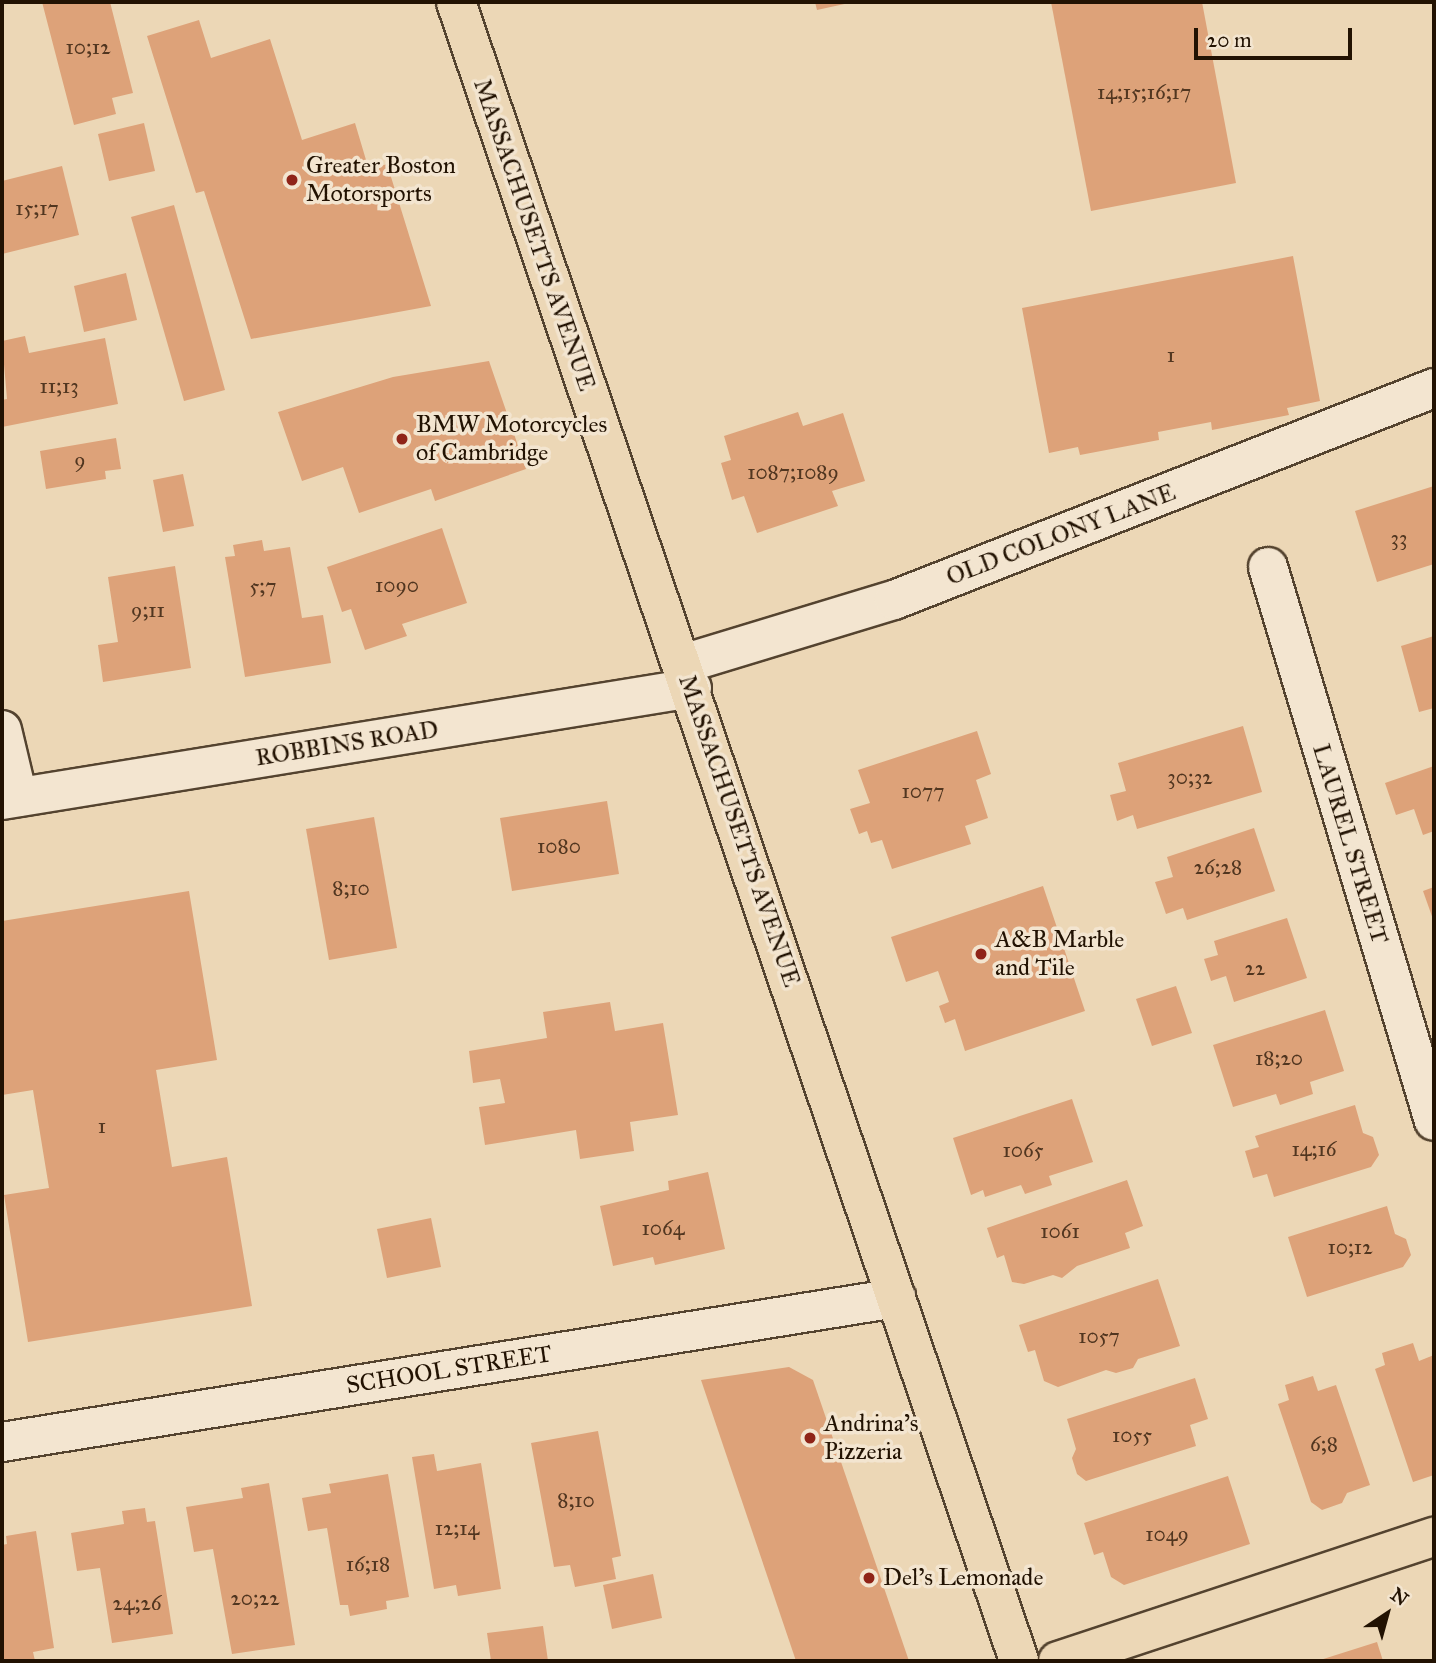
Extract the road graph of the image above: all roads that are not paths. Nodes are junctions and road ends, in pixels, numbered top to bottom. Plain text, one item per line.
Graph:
1 (456, 2) edge
2 (1434, 388) edge
3 (1268, 566) dead end
4 (687, 676) junction
5 (2, 730) edge
6 (10, 799) edge
7 (1434, 1121) edge
8 (897, 1298) junction
9 (2, 1442) edge
10 (1434, 1537) edge
11 (1019, 1661) edge
12 (1058, 1661) edge

1 - 4 main road, MASSACHUSETTS AVENUE
2 - 4 street, OLD COLONY LANE
3 - 7 street, LAUREL STREET
4 - 6 street, ROBBINS ROAD
4 - 8 main road, MASSACHUSETTS AVENUE
5 - 6 street
8 - 9 street, SCHOOL STREET
8 - 11 main road, MASSACHUSETTS AVENUE
10 - 12 main road

